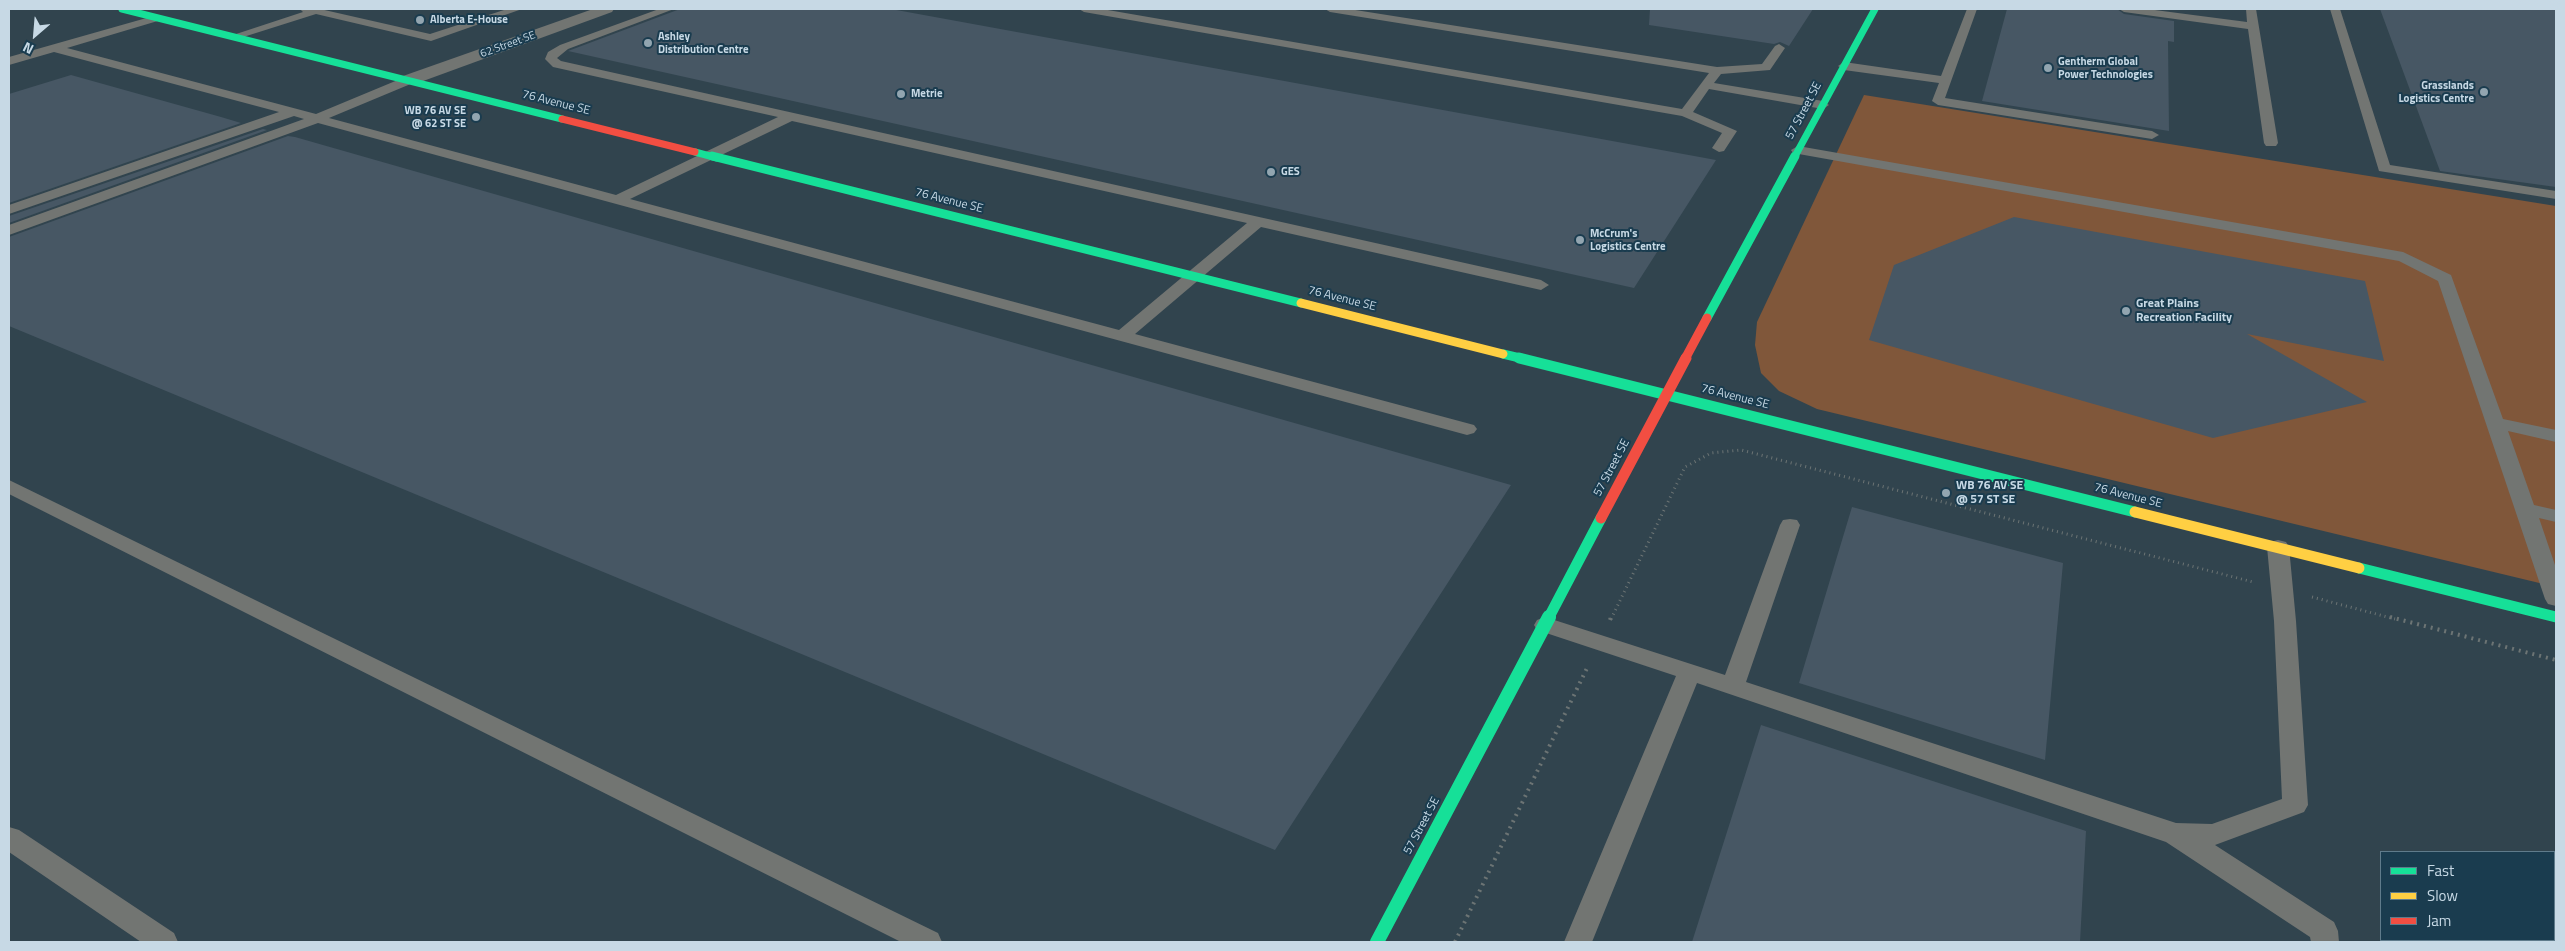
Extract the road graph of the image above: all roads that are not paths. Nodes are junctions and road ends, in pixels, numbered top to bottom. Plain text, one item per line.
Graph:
1 (122, 9) edge
2 (517, 9) edge
3 (607, 9) edge
4 (669, 9) edge
5 (1084, 9) edge
6 (1330, 9) edge
7 (1875, 9) edge
8 (1972, 9) edge
9 (2124, 9) edge
10 (2251, 9) edge
11 (2335, 9) edge
12 (310, 10) edge
13 (157, 18) junction
14 (2253, 26) junction
15 (233, 37) junction
16 (54, 48) junction
17 (1779, 48) dead end
18 (9, 61) edge
19 (1844, 66) junction
20 (1716, 71) junction
21 (409, 80) junction
22 (1946, 80) junction
23 (1706, 85) junction
24 (1823, 105) junction
25 (294, 112) junction
26 (1685, 114) junction
27 (791, 116) junction
28 (316, 118) junction
29 (2152, 135) dead end
30 (2271, 143) dead end
31 (1719, 148) dead end
32 (1798, 150) junction
33 (710, 156) junction
34 (2556, 196) edge
35 (616, 200) junction
36 (9, 210) edge
37 (1258, 222) junction
38 (9, 230) edge
39 (1194, 277) junction
40 (1542, 285) dead end
41 (1122, 336) junction
42 (1666, 394) junction
43 (2495, 423) junction
44 (1467, 429) dead end
45 (2556, 436) edge
46 (9, 486) edge
47 (2525, 508) junction
48 (2556, 516) edge
49 (1790, 525) dead end
50 (2278, 547) junction
51 (2556, 599) edge
52 (2556, 616) edge
53 (1544, 624) junction
54 (1690, 672) junction
55 (1733, 686) junction
56 (2176, 834) junction
57 (9, 838) edge
58 (164, 942) edge
59 (928, 942) edge
60 (1377, 942) edge
61 (1578, 942) edge
62 (2325, 942) edge

1 - 13 street, 76 Avenue SE
2 - 12 lane
3 - 21 street, 62 Street SE
4 - 27 lane
5 - 26 lane
6 - 20 lane
7 - 19 street, 57 Street SE
8 - 22 lane
9 - 14 lane
10 - 14 lane
11 - 34 lane
12 - 15 lane
13 - 15 street, 76 Avenue SE
13 - 16 lane
14 - 30 lane
15 - 21 street, 76 Avenue SE
16 - 18 lane
16 - 25 lane
17 - 20 lane
19 - 22 lane
19 - 24 street, 57 Street SE
20 - 23 lane
21 - 28 lane
21 - 33 street, 76 Avenue SE
22 - 29 lane
23 - 24 lane
23 - 26 lane
24 - 32 street, 57 Street SE
25 - 28 lane
25 - 36 lane
26 - 31 lane
27 - 33 lane
27 - 37 lane
28 - 35 lane
28 - 38 lane
32 - 42 street, 57 Street SE
32 - 43 lane
33 - 35 lane
33 - 39 street, 76 Avenue SE
35 - 41 lane
37 - 39 lane
37 - 40 lane
39 - 41 lane
39 - 42 street, 76 Avenue SE
41 - 44 lane
42 - 50 street, 76 Avenue SE
42 - 53 street, 57 Street SE
43 - 45 lane
43 - 47 lane
46 - 59 lane
47 - 48 lane
47 - 51 lane
49 - 55 lane
50 - 52 street, 76 Avenue SE
50 - 56 lane
53 - 54 lane
53 - 60 street, 57 Street SE
54 - 55 lane
54 - 61 lane
55 - 56 lane
56 - 62 lane
57 - 58 lane

